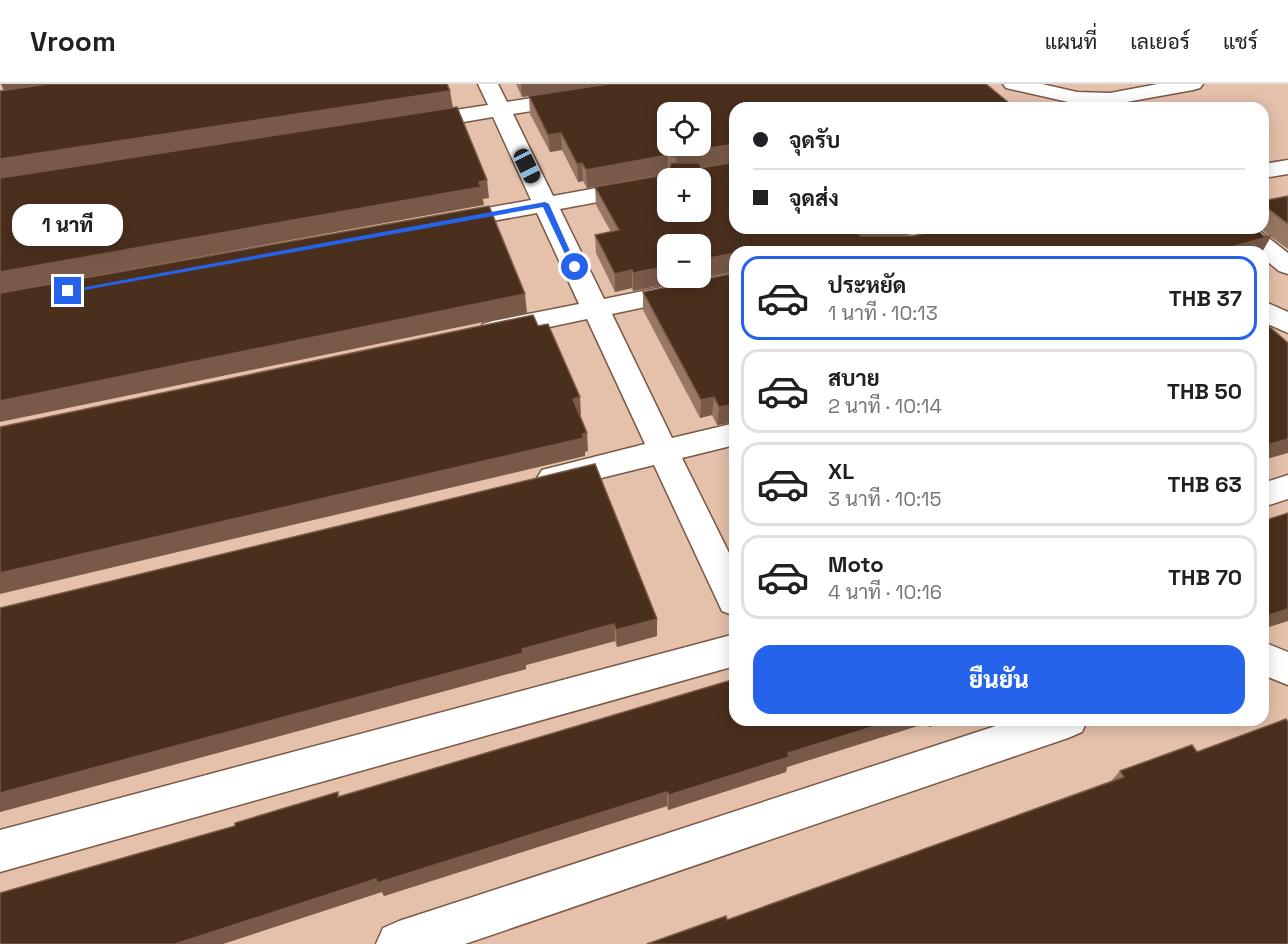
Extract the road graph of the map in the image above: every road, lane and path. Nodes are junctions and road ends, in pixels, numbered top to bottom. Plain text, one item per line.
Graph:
1 (488, 84) edge
2 (663, 84) edge
3 (1013, 84) edge
4 (1193, 84) edge
5 (500, 110) junction
6 (395, 126) edge
7 (1288, 166) edge
8 (1269, 170) edge
9 (657, 184) edge
10 (545, 204) junction
11 (429, 225) edge
12 (1249, 234) edge
13 (1264, 246) edge
14 (1269, 250) edge
15 (1288, 266) edge
16 (729, 281) edge
17 (595, 309) junction
18 (1269, 313) edge
19 (1288, 324) edge
20 (467, 336) edge
21 (729, 435) edge
22 (663, 451) junction
23 (523, 485) edge
24 (1288, 488) edge
25 (1269, 493) edge
26 (729, 588) edge
27 (729, 652) edge
28 (1269, 661) edge
29 (1288, 669) edge
30 (1050, 726) edge
31 (0, 851) edge
32 (399, 944) edge

1 - 5 street
2 - 5 street
3 - 4 street
5 - 6 street
5 - 10 street
7 - 8 street
9 - 10 street
10 - 11 street
10 - 17 street
12 - 13 street
14 - 15 street
16 - 17 street
17 - 20 street
17 - 22 street
18 - 19 street
21 - 22 street
22 - 23 street
22 - 26 street
24 - 25 street
27 - 31 street
28 - 29 street
30 - 32 street

